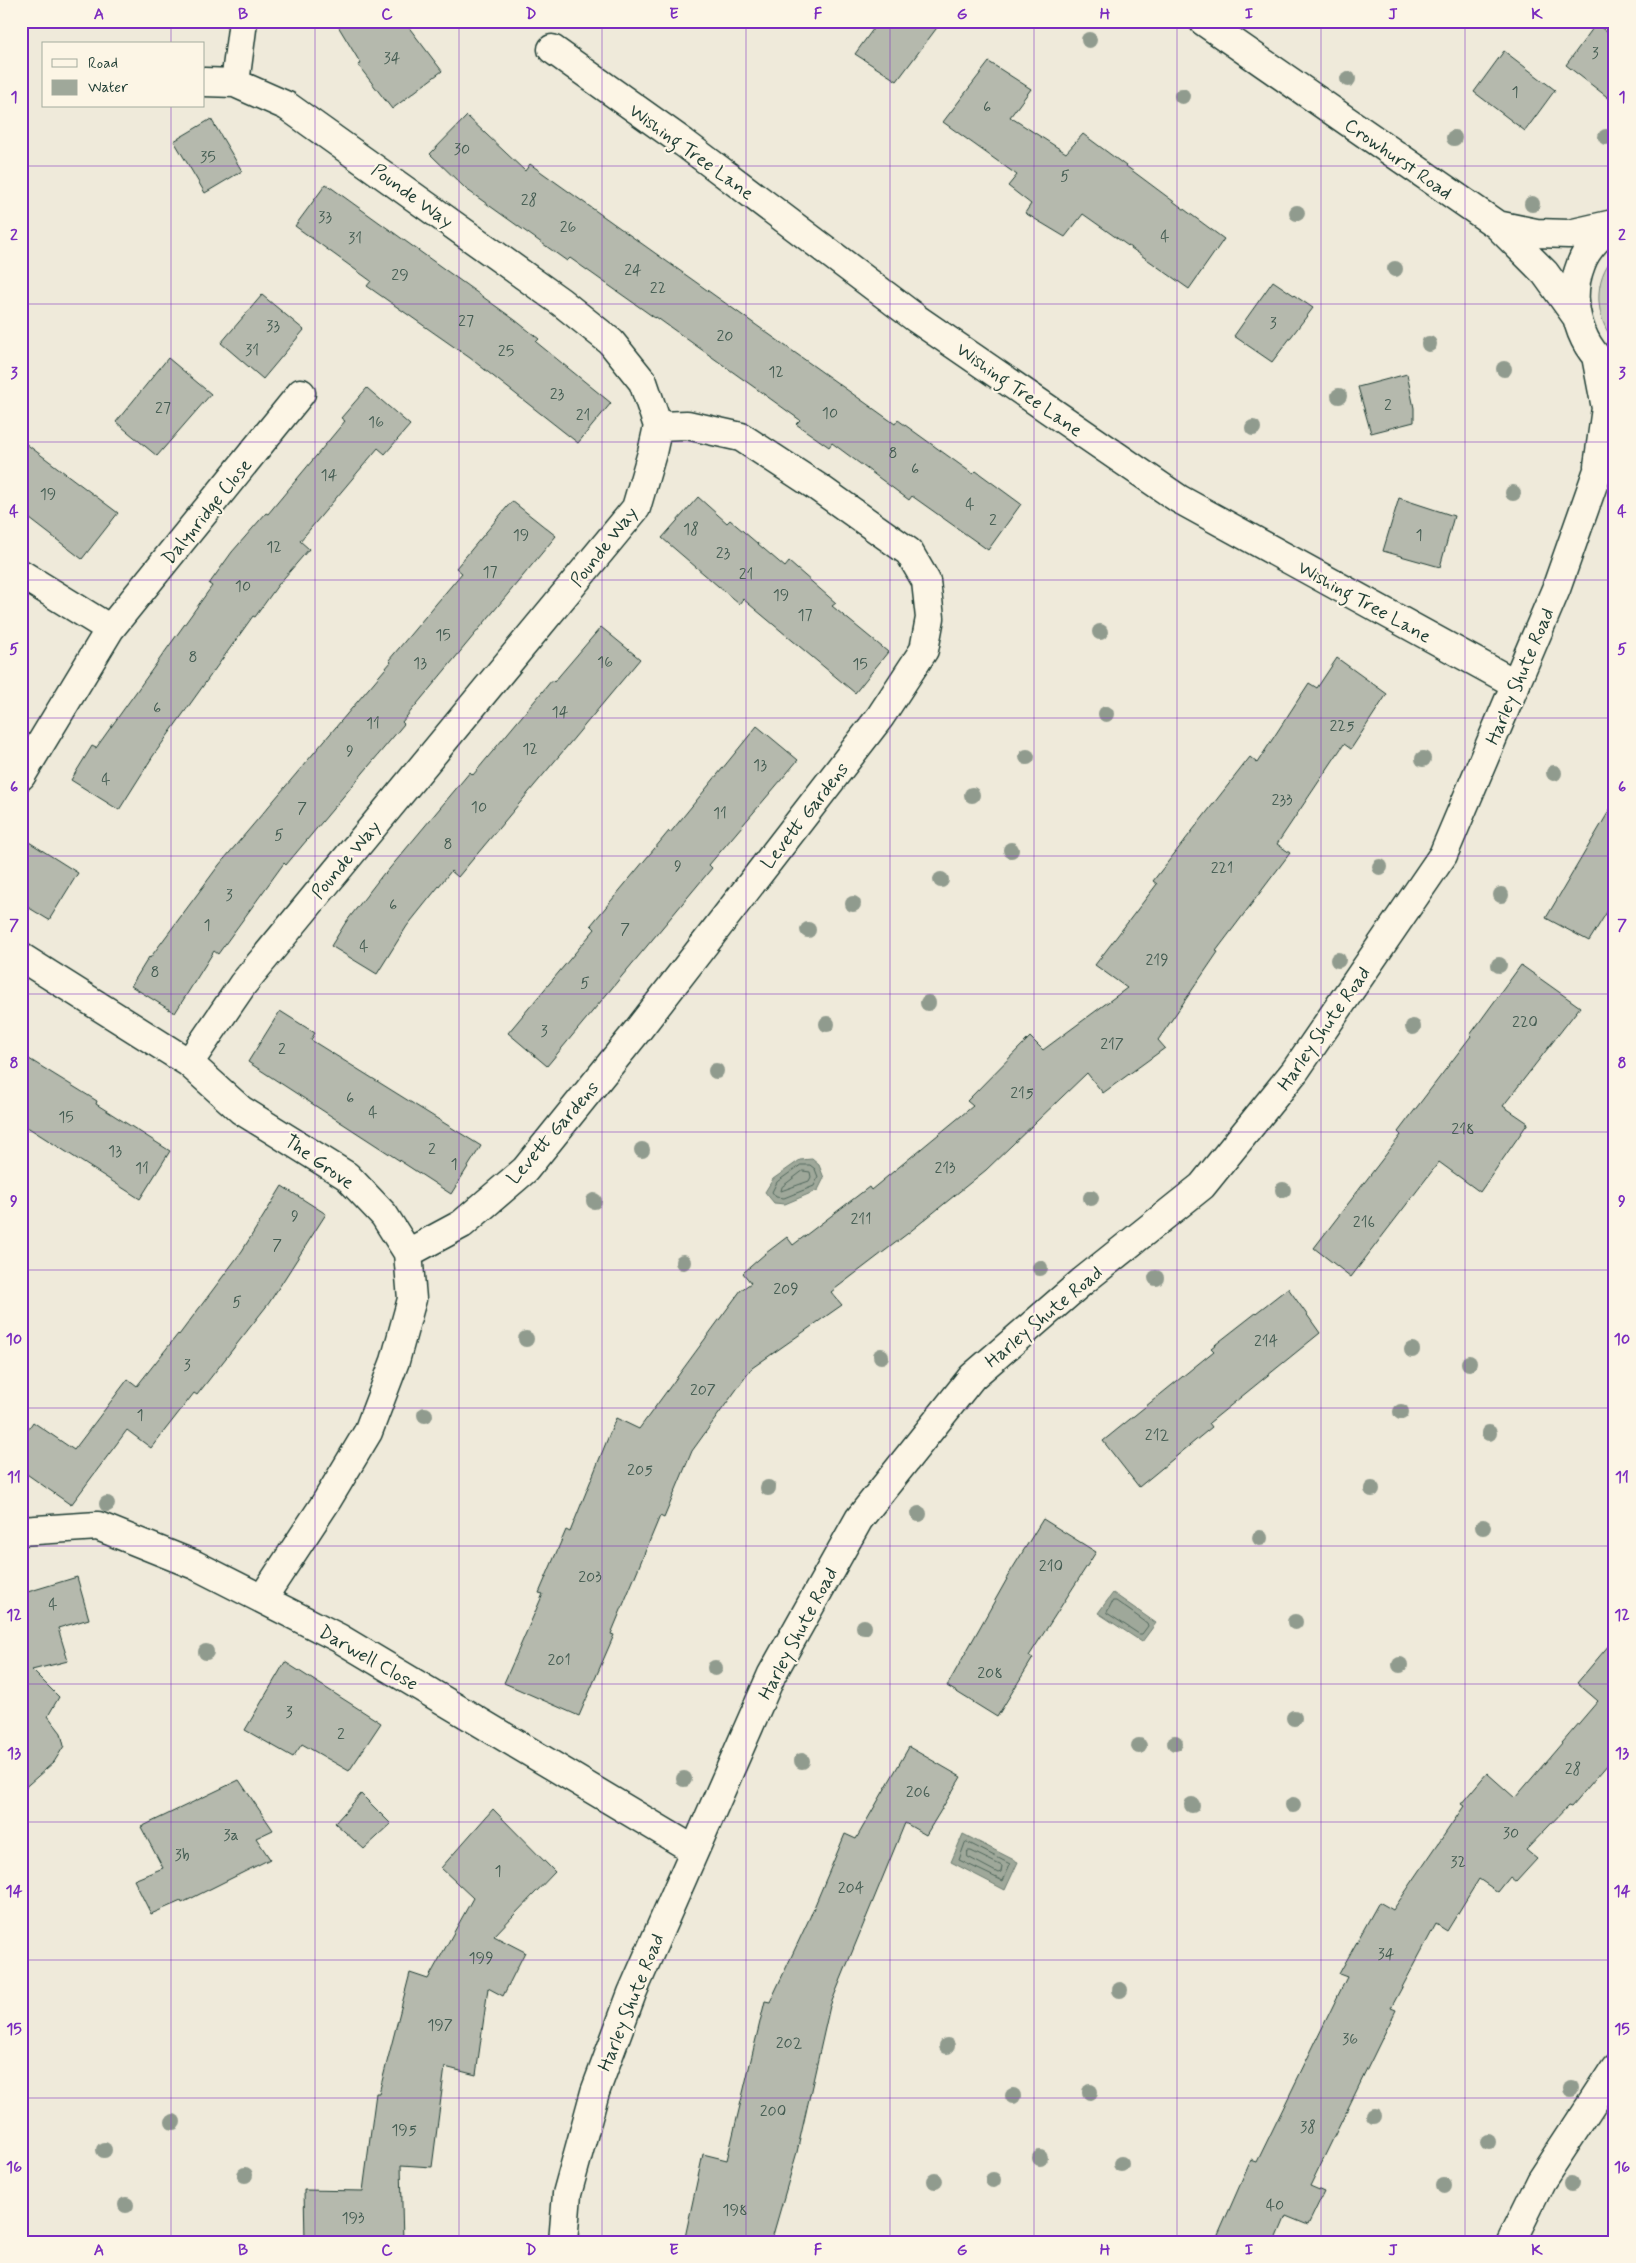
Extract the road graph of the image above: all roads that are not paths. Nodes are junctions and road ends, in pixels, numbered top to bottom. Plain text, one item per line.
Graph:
1 (243, 21) edge
2 (1202, 21) edge
3 (552, 49) dead end
4 (205, 82) edge
5 (235, 83) junction
6 (1615, 223) edge
7 (1496, 225) junction
8 (1576, 316) junction
9 (1605, 364) edge
10 (301, 393) dead end
11 (658, 426) junction
12 (1615, 445) edge
13 (1597, 473) junction
14 (21, 574) edge
15 (110, 629) junction
16 (1516, 684) junction
17 (21, 776) edge
18 (21, 957) edge
19 (189, 1063) junction
20 (408, 1253) junction
21 (21, 1531) edge
22 (262, 1599) junction
23 (694, 1850) junction
24 (1615, 2068) edge
25 (563, 2242) edge
26 (1511, 2242) edge

1 - 5 street
2 - 7 street, Crowhurst Road
3 - 16 street, Wishing Tree Lane
4 - 5 street, Pounde Way
5 - 11 street, Pounde Way
6 - 7 street
6 - 8 street
7 - 8 street, Crowhurst Road
8 - 9 street
9 - 13 street
10 - 15 street, Dalynridge Close
11 - 19 street, Pounde Way
11 - 20 street, Levett Gardens
12 - 13 street, Harley Shute Road
13 - 16 street, Harley Shute Road
14 - 15 street
15 - 17 street, Dalynridge Close
16 - 23 street, Harley Shute Road
18 - 19 street, The Grove
19 - 20 street, The Grove
20 - 22 street, The Grove
21 - 22 street, Darwell Close
22 - 23 street, Darwell Close
23 - 25 street, Harley Shute Road
24 - 26 street

